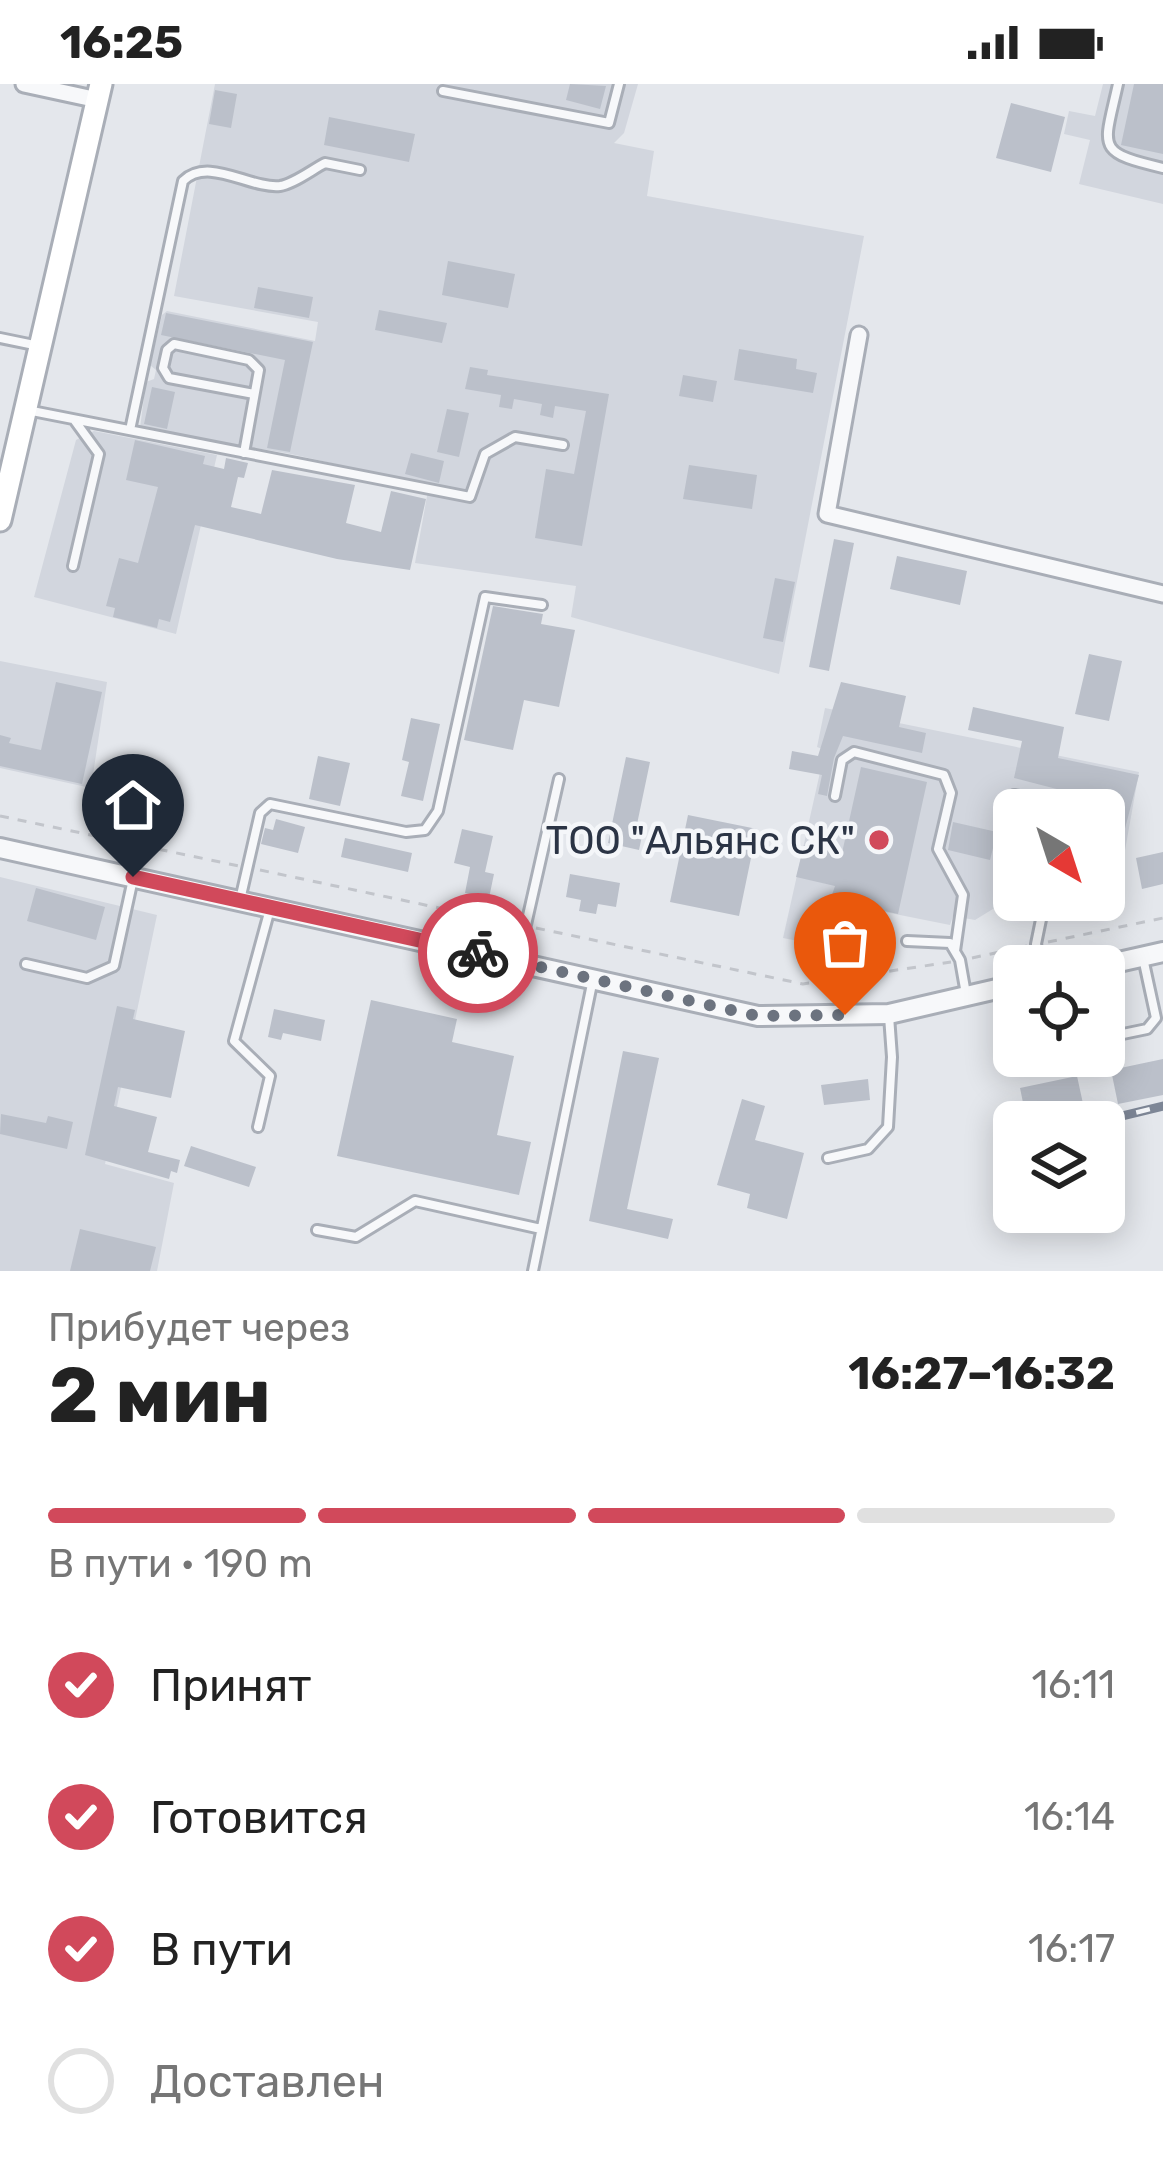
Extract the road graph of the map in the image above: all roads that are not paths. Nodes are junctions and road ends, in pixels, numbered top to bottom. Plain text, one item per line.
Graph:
1 (24, 84) edge
2 (620, 84) edge
3 (1118, 84) edge
4 (442, 91) dead end
5 (99, 92) edge
6 (1163, 168) edge
7 (360, 170) dead end
8 (859, 334) dead end
9 (0, 338) edge
10 (40, 346) junction
11 (254, 394) junction
12 (26, 410) junction
13 (74, 419) junction
14 (130, 430) junction
15 (563, 445) dead end
16 (244, 453) junction
17 (0, 520) edge
18 (74, 566) dead end
19 (1163, 594) edge
20 (542, 605) dead end
21 (559, 779) dead end
22 (835, 796) dead end
23 (0, 848) edge
24 (133, 877) junction
25 (240, 901) junction
26 (271, 908) junction
27 (907, 940) dead end
28 (1153, 954) edge
29 (957, 956) junction
30 (518, 962) junction
31 (26, 964) dead end
32 (594, 978) junction
33 (993, 990) edge
34 (967, 996) junction
35 (889, 1014) junction
36 (1125, 1034) edge
37 (258, 1127) dead end
38 (828, 1158) dead end
39 (541, 1229) junction
40 (317, 1230) dead end
41 (532, 1271) edge

1 - 5 street
2 - 4 lane
3 - 6 lane
5 - 10 main road
7 - 14 lane
8 - 19 street
9 - 10 lane
10 - 12 main road
11 - 11 lane
11 - 16 lane
12 - 13 lane
12 - 17 main road
13 - 14 lane
13 - 18 lane
14 - 16 lane
15 - 16 lane
20 - 25 lane
21 - 30 lane
22 - 29 lane
23 - 24 street
24 - 25 street
24 - 31 lane
25 - 26 street
26 - 30 street
26 - 37 lane
27 - 29 lane
28 - 36 lane
29 - 34 lane
30 - 32 street
32 - 35 street
32 - 39 lane
33 - 34 street
34 - 35 street
35 - 38 lane
39 - 40 lane
39 - 41 lane

